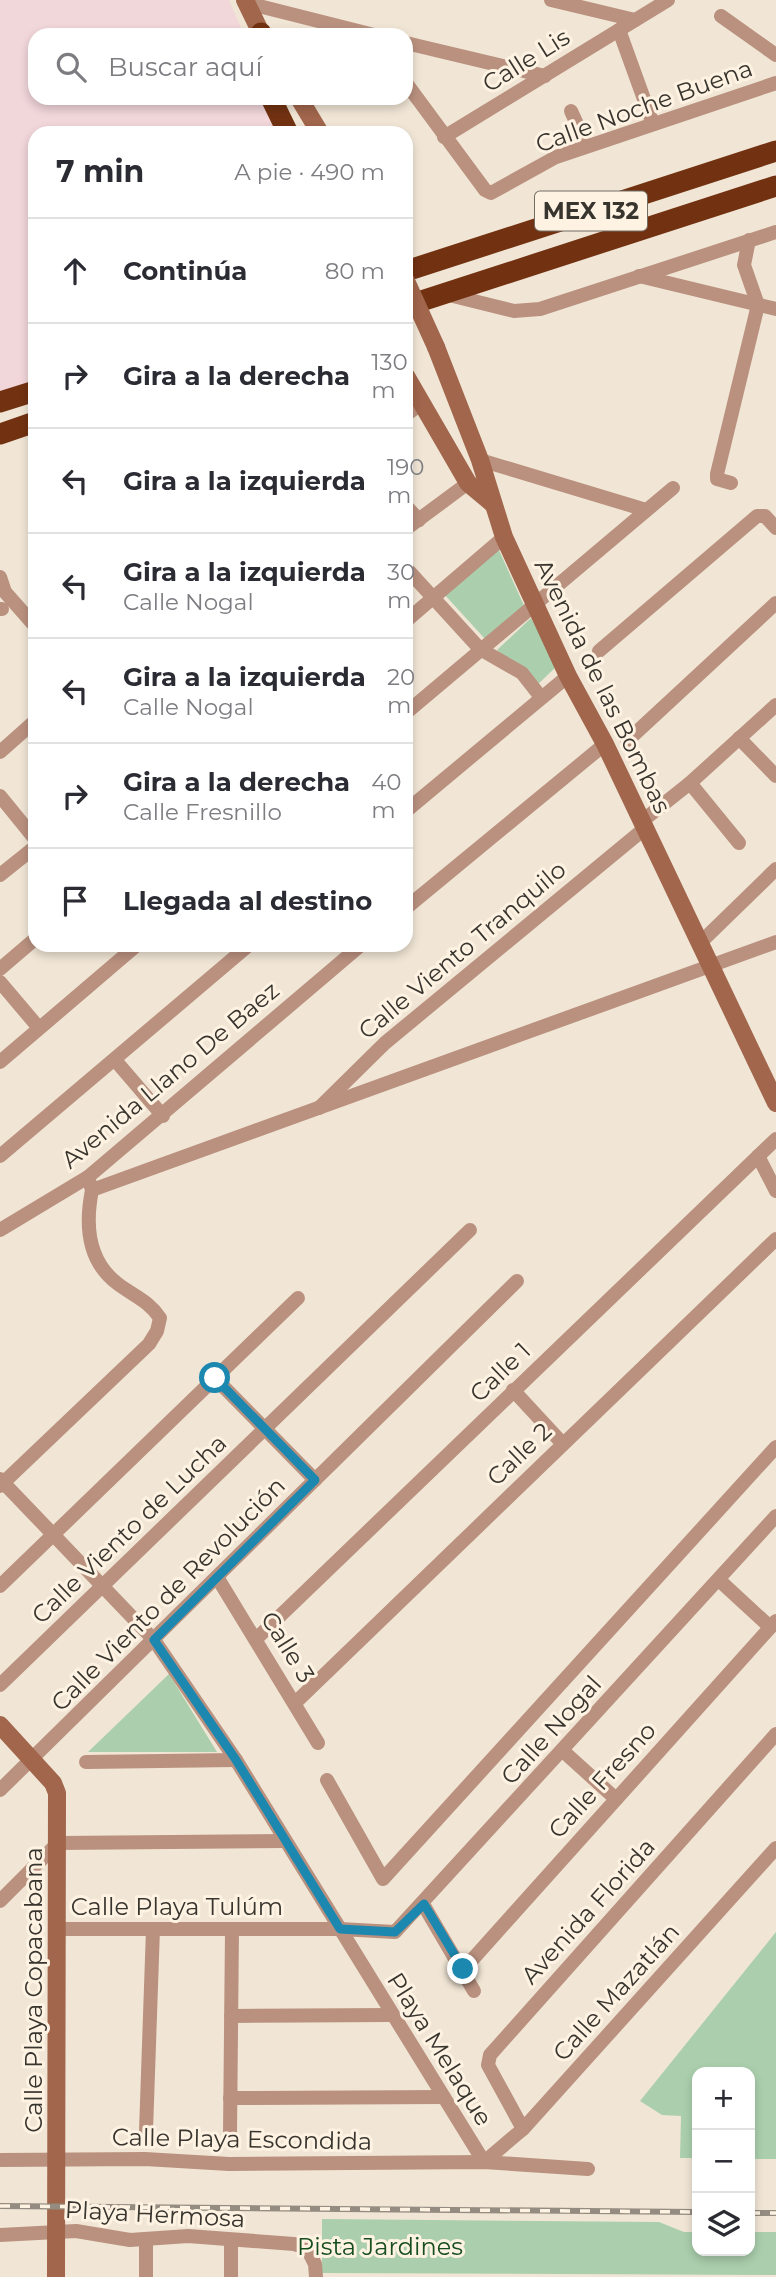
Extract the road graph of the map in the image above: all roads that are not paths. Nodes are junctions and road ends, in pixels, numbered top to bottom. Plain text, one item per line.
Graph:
1 (551, 0) edge
2 (246, 2) edge
3 (659, 2) edge
4 (575, 3) edge
5 (721, 16) dead end
6 (635, 20) junction
7 (258, 28) edge
8 (346, 28) edge
9 (619, 30) junction
10 (413, 45) edge
11 (776, 55) edge
12 (545, 76) junction
13 (776, 83) edge
14 (761, 88) junction
15 (413, 93) edge
16 (776, 93) edge
17 (274, 105) edge
18 (303, 105) edge
19 (571, 111) dead end
20 (653, 124) junction
21 (285, 126) edge
22 (316, 126) edge
23 (444, 137) junction
24 (587, 146) junction
25 (776, 151) edge
26 (776, 186) edge
27 (776, 232) edge
28 (749, 240) junction
29 (413, 269) edge
30 (637, 275) junction
31 (444, 294) junction
32 (413, 296) edge
33 (413, 304) edge
34 (758, 305) junction
35 (776, 309) edge
36 (413, 388) edge
37 (28, 393) edge
38 (0, 402) edge
39 (422, 403) junction
40 (413, 410) edge
41 (28, 424) edge
42 (0, 434) edge
43 (480, 460) junction
44 (468, 483) junction
45 (731, 483) dead end
46 (673, 488) dead end
47 (493, 504) junction
48 (646, 510) junction
49 (413, 514) edge
50 (419, 520) junction
51 (413, 524) edge
52 (776, 528) edge
53 (504, 537) junction
54 (413, 576) edge
55 (0, 577) edge
56 (432, 599) junction
57 (535, 603) junction
58 (776, 603) edge
59 (413, 615) edge
60 (28, 618) edge
61 (480, 649) junction
62 (599, 651) dead end
63 (568, 676) junction
64 (540, 696) junction
65 (776, 705) edge
66 (413, 707) edge
67 (28, 729) edge
68 (739, 738) junction
69 (627, 741) dead end
70 (605, 744) junction
71 (0, 752) edge
72 (776, 776) edge
73 (690, 783) junction
74 (0, 796) edge
75 (413, 805) edge
76 (642, 825) junction
77 (28, 830) edge
78 (739, 843) dead end
79 (28, 853) edge
80 (776, 869) edge
81 (0, 875) edge
82 (413, 902) edge
83 (776, 942) edge
84 (700, 943) junction
85 (28, 945) edge
86 (129, 952) edge
87 (241, 952) edge
88 (353, 952) edge
89 (711, 967) junction
90 (0, 969) edge
91 (0, 982) edge
92 (39, 1028) junction
93 (115, 1060) junction
94 (0, 1062) edge
95 (770, 1075) edge
96 (776, 1103) edge
97 (315, 1111) junction
98 (163, 1116) junction
99 (776, 1139) edge
100 (0, 1156) edge
101 (758, 1156) junction
102 (90, 1183) junction
103 (776, 1191) edge
104 (0, 1230) edge
105 (470, 1230) dead end
106 (776, 1239) edge
107 (517, 1281) dead end
108 (298, 1298) dead end
109 (215, 1378) junction
110 (513, 1391) junction
111 (265, 1429) junction
112 (562, 1444) junction
113 (776, 1447) edge
114 (315, 1480) junction
115 (1, 1483) edge
116 (776, 1516) edge
117 (52, 1534) junction
118 (217, 1577) junction
119 (719, 1580) junction
120 (0, 1586) edge
121 (103, 1587) junction
122 (773, 1624) edge
123 (256, 1639) junction
124 (154, 1640) junction
125 (0, 1685) edge
126 (295, 1703) junction
127 (0, 1725) edge
128 (776, 1734) edge
129 (318, 1743) dead end
130 (563, 1751) junction
131 (33, 1759) junction
132 (236, 1760) junction
133 (86, 1762) dead end
134 (327, 1780) dead end
135 (0, 1790) edge
136 (616, 1798) junction
137 (285, 1841) junction
138 (58, 1843) junction
139 (776, 1848) edge
140 (0, 1901) edge
141 (424, 1904) junction
142 (57, 1929) junction
143 (153, 1929) junction
144 (340, 1929) junction
145 (232, 1930) junction
146 (463, 1969) junction
147 (474, 1991) dead end
148 (392, 2015) junction
149 (231, 2016) junction
150 (443, 2097) junction
151 (230, 2098) junction
152 (523, 2129) junction
153 (146, 2131) dead end
154 (230, 2134) dead end
155 (0, 2160) edge
156 (57, 2161) junction
157 (484, 2162) junction
158 (588, 2169) dead end
159 (56, 2232) junction
160 (0, 2235) edge
161 (231, 2240) junction
162 (146, 2241) junction
163 (56, 2277) edge
164 (146, 2277) edge
165 (231, 2277) edge
166 (316, 2277) edge

1 - 4 street
2 - 7 main road
2 - 8 street
3 - 6 street, Calle Lis
4 - 6 street
5 - 11 street
6 - 9 street, Calle Lis
9 - 12 street, Calle Lis
9 - 20 street
10 - 12 street
12 - 23 street, Calle Lis
13 - 14 street, Calle Noche Buena
14 - 16 street
14 - 20 street, Calle Noche Buena
15 - 23 street
17 - 21 highway
18 - 22 main road
19 - 24 street
20 - 24 street, Calle Noche Buena
23 - 24 street, Calle Noche Buena
25 - 29 highway, MEX 132
26 - 31 highway, MEX 132
27 - 28 street
28 - 30 street
28 - 34 street
30 - 31 street
30 - 34 street
31 - 33 highway, MEX 132
32 - 43 main road, Avenida de las Bombas, bridge
34 - 35 street
34 - 45 street
36 - 39 main road
37 - 38 highway
39 - 40 street
39 - 44 main road
41 - 42 highway
43 - 47 main road, Avenida de las Bombas
43 - 48 street
44 - 47 main road
44 - 50 street
46 - 48 street
47 - 53 main road, Avenida de las Bombas
48 - 57 street
49 - 50 street
50 - 51 street
52 - 62 street
53 - 56 street
53 - 57 main road, Avenida de las Bombas
54 - 56 street
55 - 60 street
56 - 59 street
56 - 61 street
57 - 61 street
57 - 63 main road, Avenida de las Bombas
58 - 69 street
61 - 64 street
61 - 66 street
63 - 64 street
63 - 70 main road, Avenida de las Bombas
64 - 75 street
65 - 68 street, Calle Viento Tranquilo
67 - 71 street
68 - 72 street
68 - 73 street, Calle Viento Tranquilo
70 - 76 main road, Avenida de las Bombas
70 - 82 street
73 - 76 street, Calle Viento Tranquilo
73 - 78 street
74 - 77 street
76 - 84 main road, Avenida de las Bombas
76 - 97 street, Calle Viento Tranquilo
79 - 81 street
80 - 84 street
83 - 89 street
84 - 89 main road, Avenida de las Bombas
85 - 90 street
86 - 92 street
87 - 93 street
88 - 98 street, Avenida Llano De Baez
89 - 95 main road, Avenida de las Bombas
89 - 97 street
91 - 92 street
92 - 94 street
93 - 98 street
93 - 100 street
95 - 96 main road, Avenida de las Bombas
97 - 102 street
98 - 102 street, Avenida Llano De Baez
99 - 101 street, Calle 1
101 - 103 street
101 - 110 street, Calle 1
102 - 104 street, Avenida Llano De Baez
102 - 115 street
105 - 111 street, Calle Viento de Lucha
106 - 112 street, Calle 2
107 - 114 street, Calle Viento de Revolución
108 - 109 street
109 - 111 street
109 - 117 street
110 - 112 street
110 - 123 street, Calle 1
111 - 114 street
111 - 121 street, Calle Viento de Lucha
112 - 126 street, Calle 2
113 - 134 street
114 - 118 street, Calle Viento de Revolución
115 - 117 street, Playa Melaque
116 - 119 street, Calle Nogal
117 - 120 street
117 - 121 street, Playa Melaque
118 - 123 street, Calle 3
118 - 124 street, Calle Viento de Revolución
119 - 122 street
119 - 130 street, Calle Nogal
121 - 124 street, Playa Melaque
121 - 125 street, Calle Viento de Lucha
122 - 136 street, Calle Fresno
123 - 126 street, Calle 3
124 - 131 street, Calle Viento de Revolución
124 - 132 street, Playa Melaque
126 - 129 street, Calle 3
127 - 131 main road, Calle Playa Copacabana
128 - 152 street, Avenida Florida
130 - 136 street
130 - 141 street, Calle Nogal
131 - 135 street, Calle Viento de Revolución
131 - 138 main road, Calle Playa Copacabana
132 - 133 street
132 - 137 street, Playa Melaque
136 - 146 street, Calle Fresno
137 - 138 street
137 - 144 street, Playa Melaque
138 - 140 street
138 - 142 main road, Calle Playa Copacabana
139 - 152 street, Calle Mazatlán
141 - 144 street, Calle Nogal
141 - 146 street
142 - 143 street, Calle Playa Tulúm
142 - 156 main road, Calle Playa Copacabana
143 - 145 street, Calle Playa Tulúm
143 - 153 street
144 - 145 street, Calle Playa Tulúm
144 - 148 street, Playa Melaque
145 - 149 street
146 - 147 street
148 - 149 street
148 - 150 street, Playa Melaque
149 - 151 street
150 - 151 street
150 - 157 street, Playa Melaque
151 - 154 street
152 - 157 street, Calle Mazatlán
155 - 156 street, Calle Playa Escondida
156 - 157 street, Calle Playa Escondida
156 - 159 main road, Calle Playa Copacabana
157 - 158 street, Calle Playa Escondida
159 - 160 street, Playa Hermosa
159 - 162 street, Playa Hermosa
159 - 163 main road, Calle Playa Copacabana
161 - 162 street, Playa Hermosa
161 - 165 street
161 - 166 street, Playa Hermosa
162 - 164 street

